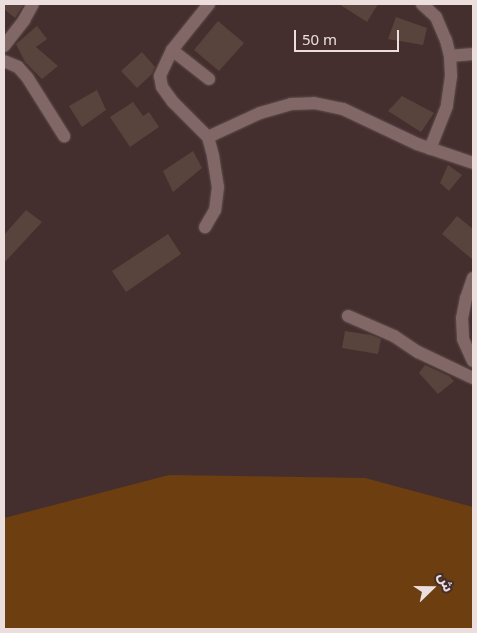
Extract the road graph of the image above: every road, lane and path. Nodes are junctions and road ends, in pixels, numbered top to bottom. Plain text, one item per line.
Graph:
1 (33, 4) edge
2 (208, 4) edge
3 (422, 4) edge
4 (4, 46) edge
5 (172, 50) junction
6 (473, 54) edge
7 (450, 56) junction
8 (4, 61) edge
9 (209, 79) dead end
10 (64, 136) dead end
11 (208, 137) junction
12 (430, 149) junction
13 (473, 163) edge
14 (205, 227) dead end
15 (473, 278) edge
16 (348, 316) dead end
17 (473, 362) edge
18 (473, 378) edge

1 - 4 street
2 - 5 street
3 - 7 street
5 - 9 street
5 - 11 street
6 - 7 street
7 - 12 street
8 - 10 street
11 - 12 street
11 - 14 street
12 - 13 street
15 - 17 street
16 - 18 street

